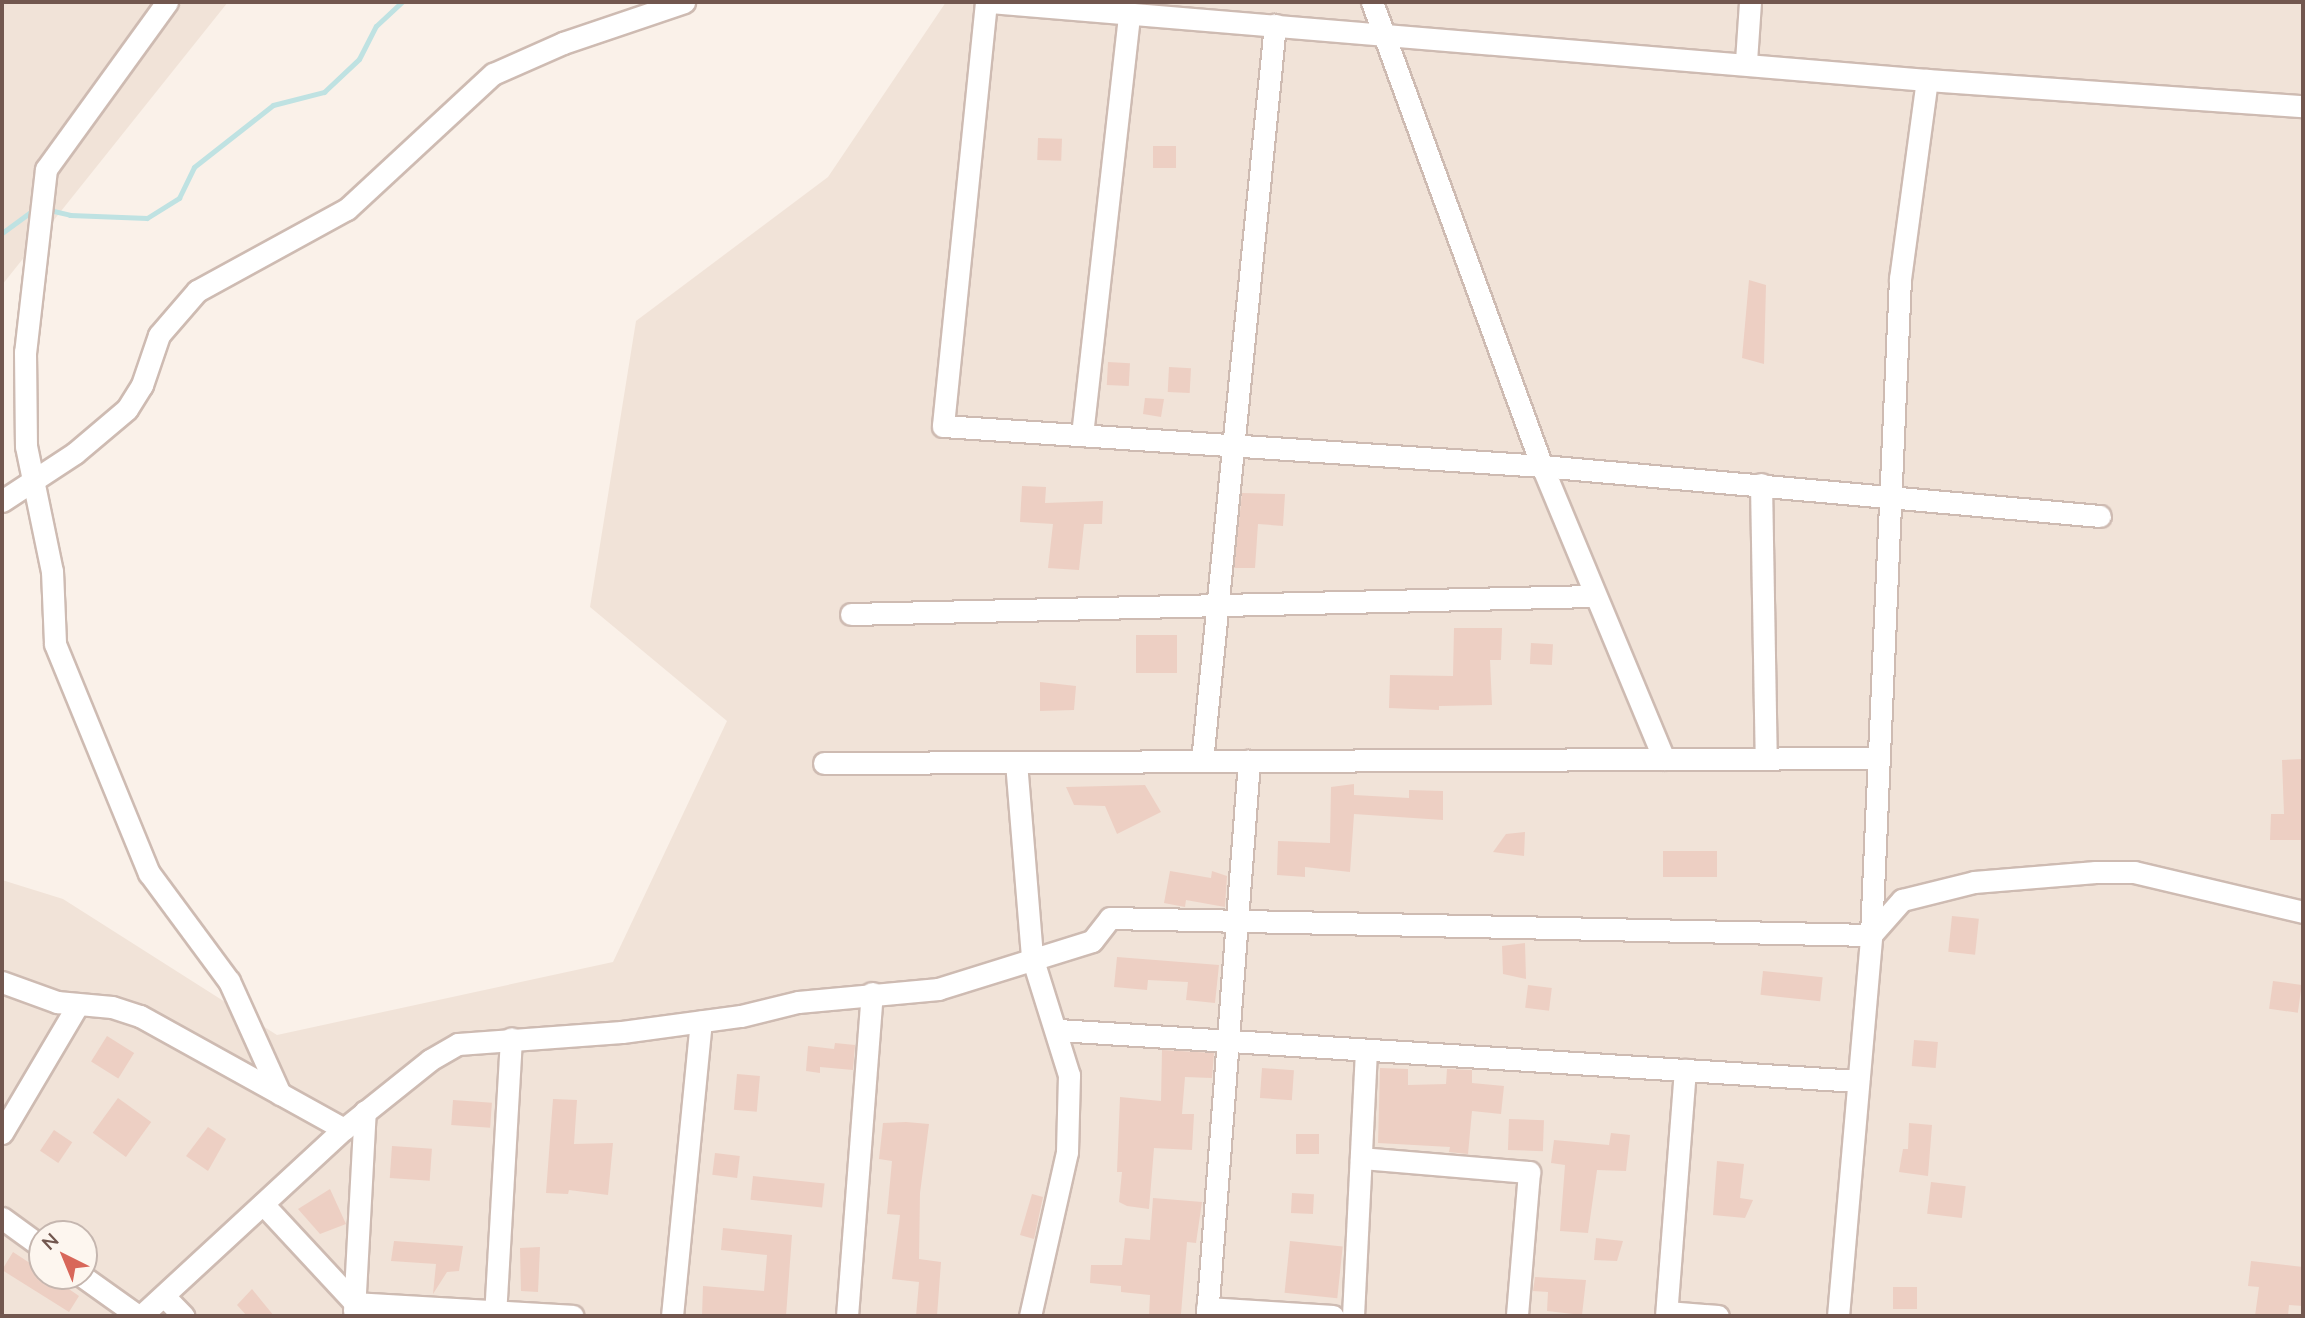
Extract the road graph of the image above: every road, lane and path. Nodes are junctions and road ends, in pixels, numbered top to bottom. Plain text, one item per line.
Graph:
1 (167, 2) edge
2 (684, 2) edge
3 (988, 2) edge
4 (1372, 2) edge
5 (1750, 2) edge
6 (1129, 14) junction
7 (1275, 25) junction
8 (1383, 34) junction
9 (1746, 61) junction
10 (1927, 80) junction
11 (2303, 106) edge
12 (1082, 435) junction
13 (1233, 445) junction
14 (1542, 466) junction
15 (33, 478) junction
16 (1761, 484) junction
17 (1889, 495) junction
18 (2, 501) edge
19 (2100, 516) dead end
20 (1593, 596) junction
21 (1217, 606) junction
22 (852, 614) dead end
23 (1766, 758) junction
24 (1875, 758) junction
25 (1664, 759) junction
26 (1202, 761) junction
27 (1249, 761) junction
28 (1016, 762) junction
29 (824, 763) dead end
30 (2303, 912) edge
31 (1237, 919) junction
32 (1871, 935) junction
33 (1032, 957) junction
34 (2, 982) edge
35 (872, 993) junction
36 (77, 1006) junction
37 (701, 1021) junction
38 (1058, 1030) junction
39 (510, 1038) junction
40 (1228, 1041) junction
41 (1366, 1050) junction
42 (1685, 1070) junction
43 (1858, 1081) junction
44 (280, 1094) junction
45 (365, 1111) junction
46 (344, 1129) junction
47 (2, 1133) edge
48 (1361, 1158) junction
49 (263, 1203) junction
50 (2, 1218) edge
51 (28, 1237) edge
52 (98, 1287) edge
53 (164, 1296) junction
54 (354, 1309) edge
55 (1207, 1312) edge
56 (495, 1314) edge
57 (1666, 1314) edge
58 (139, 1316) edge
59 (183, 1316) edge
60 (573, 1316) edge
61 (672, 1316) edge
62 (848, 1316) edge
63 (1030, 1316) edge
64 (1333, 1316) edge
65 (1353, 1316) edge
66 (1517, 1316) edge
67 (1718, 1316) edge
68 (1838, 1316) edge

1 - 15 street
2 - 15 street
3 - 6 street
3 - 12 street
4 - 8 street
5 - 9 street
6 - 7 street
6 - 12 street
7 - 8 street
7 - 13 street
8 - 9 street
8 - 14 street
9 - 10 street
10 - 11 street
10 - 17 street
12 - 13 street
13 - 14 street
13 - 21 street
14 - 16 street
14 - 20 street
15 - 18 street
15 - 44 street
16 - 17 street
16 - 23 street
17 - 19 street
17 - 24 street
20 - 21 street
20 - 25 street
21 - 22 street
21 - 26 street
23 - 24 street
23 - 25 street
24 - 32 street
25 - 27 street
26 - 27 street
26 - 28 street
27 - 31 street
28 - 29 street
28 - 33 street
30 - 32 street
31 - 32 street
31 - 33 street
31 - 40 street
32 - 43 street
33 - 35 street
33 - 38 street
34 - 36 street
35 - 37 street
35 - 62 street
36 - 44 street
36 - 47 street
37 - 39 street
37 - 61 street
38 - 40 street
38 - 63 street
39 - 45 street
39 - 56 street
40 - 41 street
40 - 55 street
41 - 42 street
41 - 48 street
42 - 43 street
42 - 57 street
43 - 68 street
44 - 46 street
45 - 46 street
45 - 54 street
46 - 49 street
48 - 65 street
48 - 66 street
49 - 53 street
49 - 54 street
50 - 51 street
52 - 58 street
53 - 58 street
53 - 59 street
54 - 56 street
55 - 64 street
56 - 60 street
57 - 67 street

